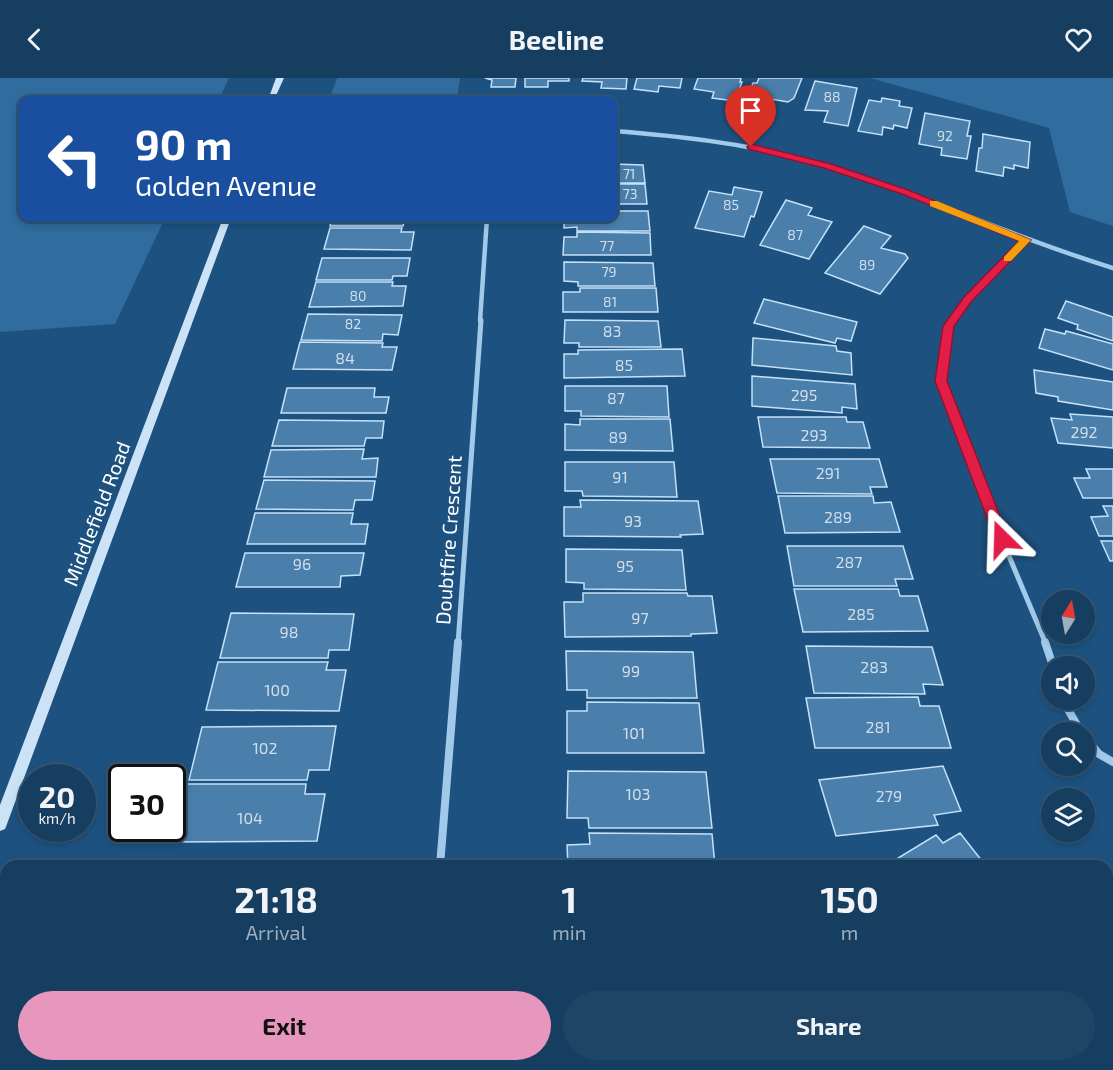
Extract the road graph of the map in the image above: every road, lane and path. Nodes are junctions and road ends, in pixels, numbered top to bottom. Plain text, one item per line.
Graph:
1 (280, 78) edge
2 (273, 96) edge
3 (618, 131) edge
4 (226, 222) edge
5 (487, 222) edge
6 (1026, 240) junction
7 (1113, 268) edge
8 (1050, 656) edge
9 (1095, 749) edge
10 (1113, 762) edge
11 (0, 824) edge
12 (440, 860) edge

1 - 2 main road
3 - 6 street
4 - 11 main road, Middlefield Road
5 - 12 street, Doubtfire Crescent
6 - 7 street
6 - 8 street
9 - 10 street

